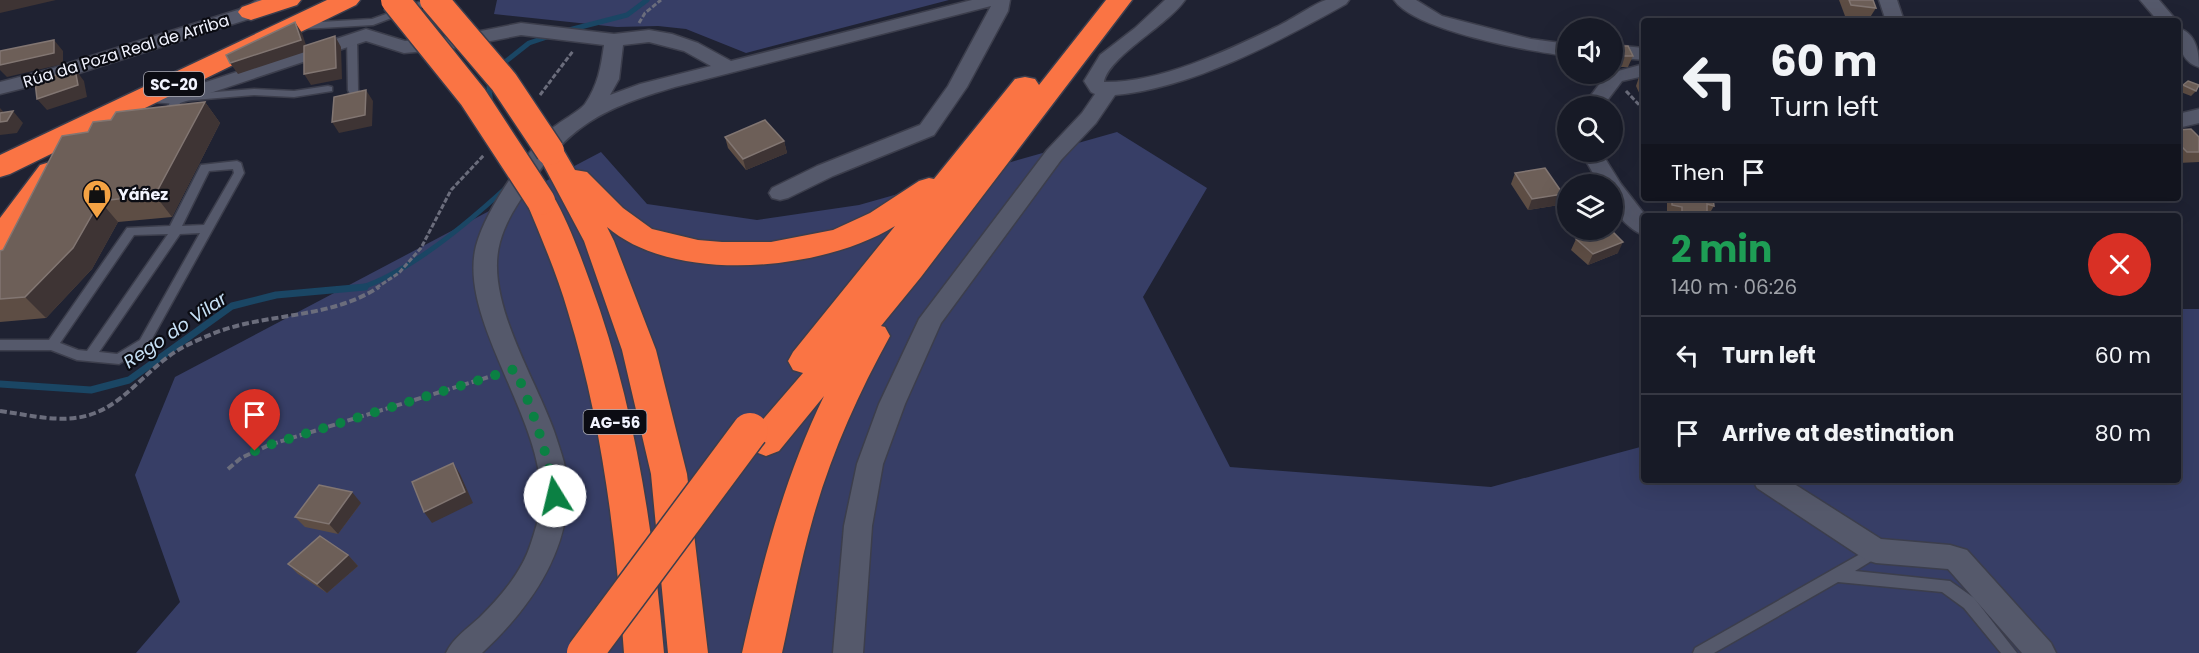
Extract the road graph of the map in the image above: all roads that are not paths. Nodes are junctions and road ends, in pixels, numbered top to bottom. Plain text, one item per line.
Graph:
1 (288, 0) edge
2 (322, 0) edge
3 (347, 0) edge
4 (395, 0) edge
5 (434, 0) edge
6 (993, 0) edge
7 (1001, 0) edge
8 (1094, 0) edge
9 (1119, 0) edge
10 (1176, 0) edge
11 (1340, 0) edge
12 (1403, 0) edge
13 (1888, 0) edge
14 (2149, 0) edge
15 (261, 6) edge
16 (1894, 18) edge
17 (2165, 18) edge
18 (290, 28) junction
19 (2181, 38) edge
20 (352, 39) junction
21 (620, 39) junction
22 (1557, 49) edge
23 (1623, 52) edge
24 (1641, 54) edge
25 (2199, 61) edge
26 (729, 68) junction
27 (1641, 70) edge
28 (609, 79) junction
29 (0, 88) edge
30 (328, 89) dead end
31 (1108, 90) junction
32 (641, 91) junction
33 (1601, 96) edge
34 (357, 98) edge
35 (156, 105) junction
36 (591, 111) junction
37 (191, 112) edge
38 (2199, 116) edge
39 (2181, 120) edge
40 (0, 153) edge
41 (962, 163) junction
42 (561, 166) junction
43 (0, 167) edge
44 (780, 193) dead end
45 (1623, 203) edge
46 (1641, 224) edge
47 (208, 229) junction
48 (175, 230) junction
49 (0, 241) edge
50 (910, 269) junction
51 (0, 345) edge
52 (52, 345) junction
53 (90, 356) junction
54 (758, 436) junction
55 (1771, 483) edge
56 (1876, 551) junction
57 (1836, 576) junction
58 (461, 653) edge
59 (585, 653) edge
60 (610, 653) edge
61 (644, 653) edge
62 (688, 653) edge
63 (762, 653) edge
64 (848, 653) edge
65 (1700, 653) edge
66 (2010, 653) edge
67 (2042, 653) edge

1 - 15 highway
2 - 40 highway, SC-20
3 - 18 highway, SC-20
4 - 61 highway, AG-56, bridge
5 - 18 lane
5 - 42 highway, AG-56, bridge
6 - 26 street
7 - 44 street
8 - 41 highway
9 - 50 highway
10 - 31 street
11 - 31 street
12 - 22 street
13 - 16 street
14 - 17 street
15 - 29 street, Rúa da Poza Real de Arriba
18 - 35 highway, SC-20
19 - 25 street
20 - 21 street
20 - 34 lane
20 - 35 street
21 - 26 street
21 - 28 street
23 - 24 street
26 - 32 street
27 - 33 street
28 - 32 street
28 - 36 street
30 - 35 lane
31 - 64 street
32 - 36 street
35 - 37 lane
35 - 43 highway, SC-20
35 - 49 highway
36 - 58 street
38 - 39 street
41 - 42 highway
41 - 54 highway
42 - 62 highway, AG-56
45 - 46 street
47 - 48 lane
47 - 48 lane
47 - 53 lane
48 - 52 lane
48 - 53 lane
50 - 54 highway
50 - 63 highway
51 - 52 lane
52 - 53 lane
54 - 59 highway, bridge
54 - 60 highway
55 - 56 street
56 - 57 lane
56 - 67 street
57 - 65 lane
57 - 66 lane

